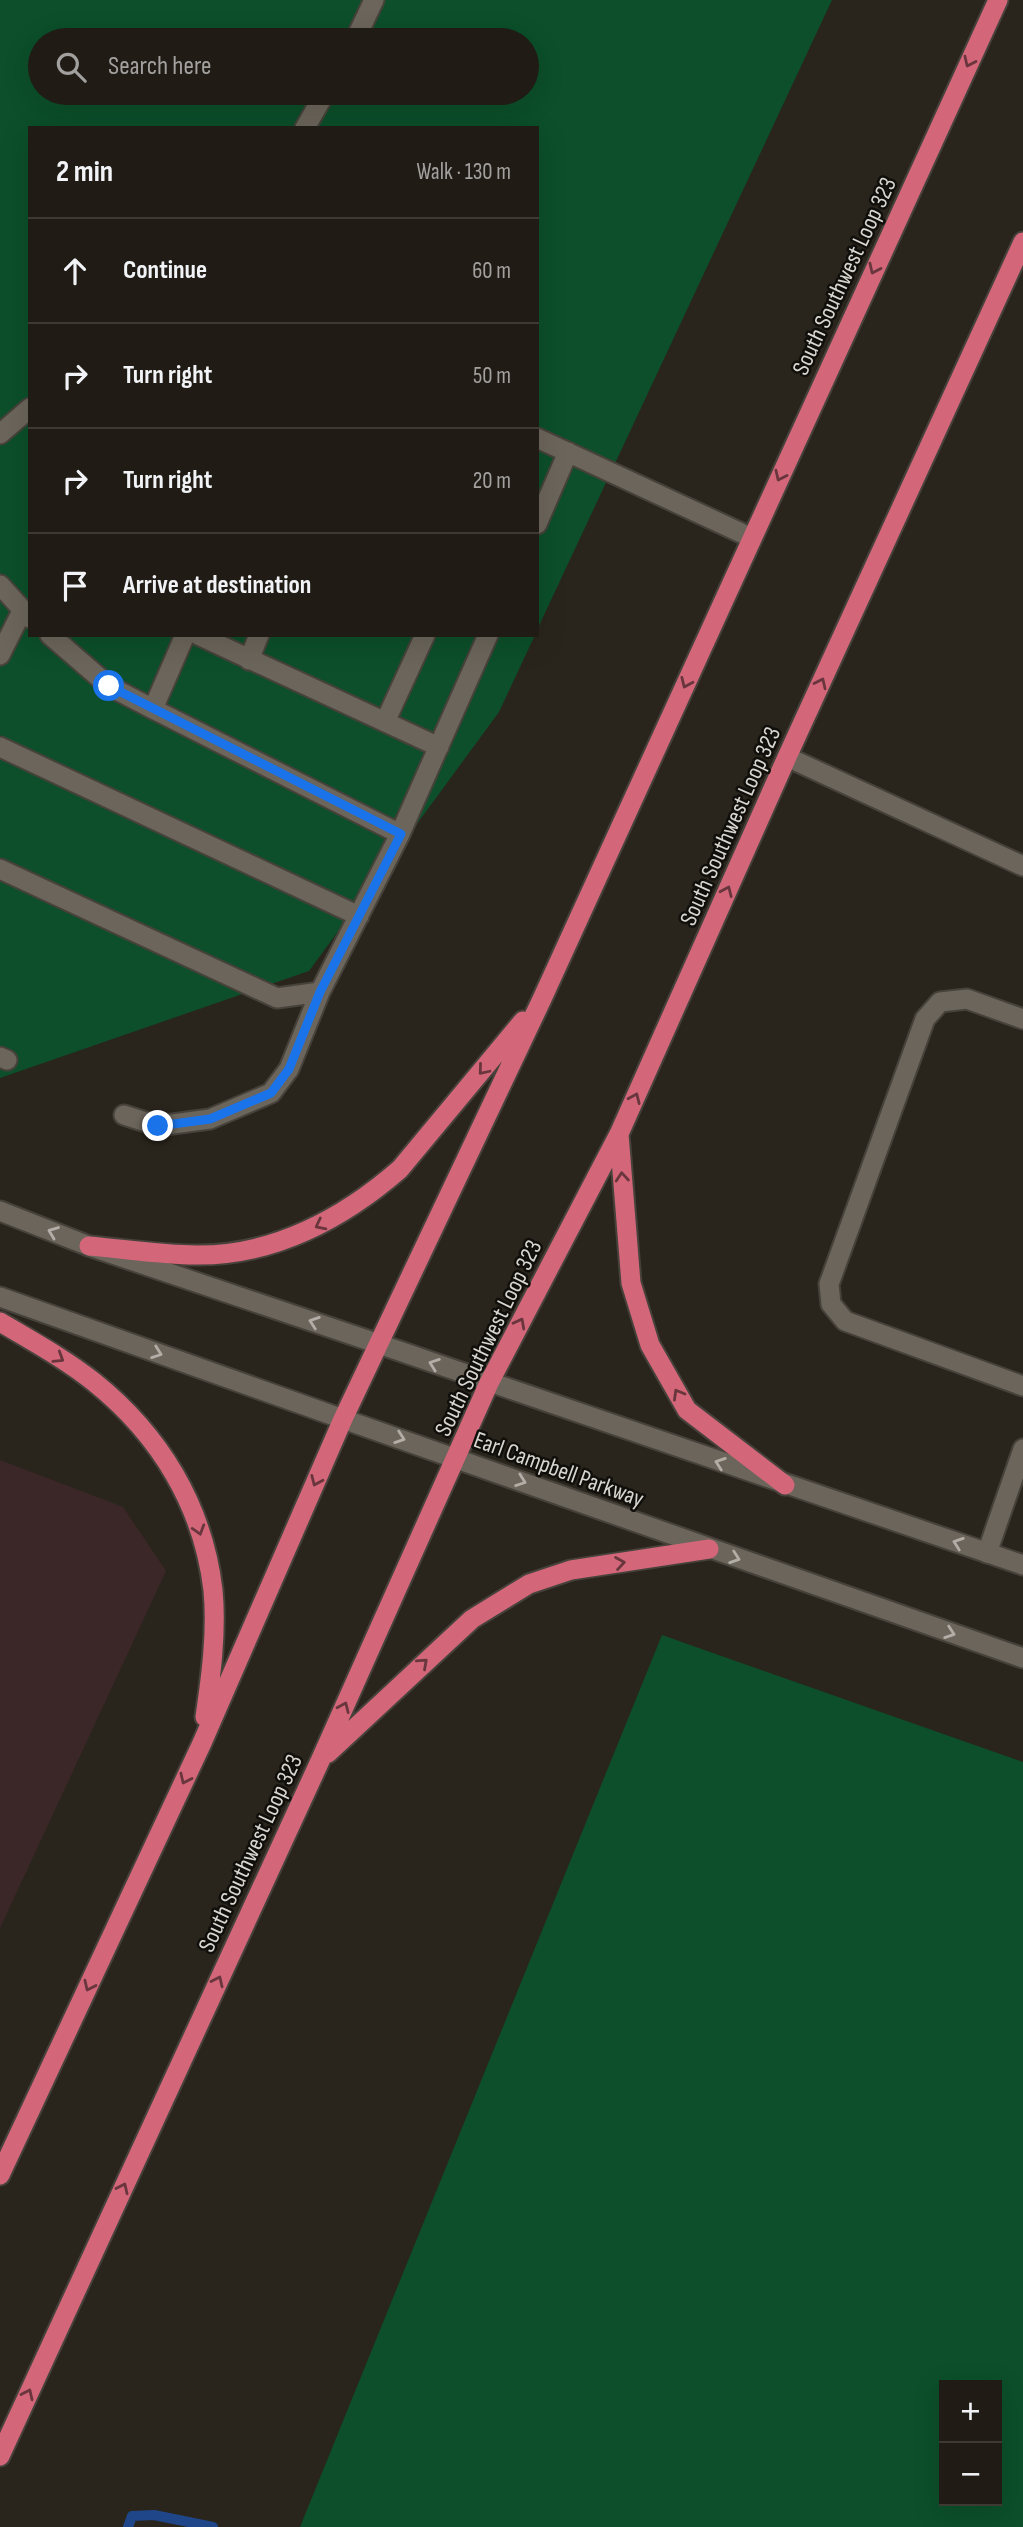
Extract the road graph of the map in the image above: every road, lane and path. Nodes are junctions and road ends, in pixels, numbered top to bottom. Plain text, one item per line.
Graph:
1 (374, 0) edge
2 (998, 0) edge
3 (361, 28) edge
4 (318, 105) edge
5 (306, 126) edge
6 (1023, 243) edge
7 (28, 410) edge
8 (0, 433) edge
9 (539, 439) edge
10 (568, 452) junction
11 (539, 519) edge
12 (752, 538) junction
13 (0, 585) edge
14 (26, 615) edge
15 (52, 637) edge
16 (185, 637) edge
17 (202, 637) edge
18 (258, 637) edge
19 (424, 637) edge
20 (487, 637) edge
21 (0, 655) edge
22 (249, 660) junction
23 (153, 709) junction
24 (385, 722) junction
25 (0, 747) edge
26 (439, 747) junction
27 (787, 757) junction
28 (401, 834) junction
29 (1023, 866) edge
30 (0, 869) edge
31 (359, 916) junction
32 (320, 992) junction
33 (542, 999) junction
34 (1023, 1019) edge
35 (124, 1115) dead end
36 (619, 1135) junction
37 (0, 1211) edge
38 (89, 1246) junction
39 (0, 1297) edge
40 (0, 1322) edge
41 (379, 1344) junction
42 (489, 1383) junction
43 (1023, 1386) edge
44 (343, 1419) junction
45 (1023, 1449) edge
46 (457, 1458) junction
47 (785, 1485) junction
48 (709, 1549) junction
49 (987, 1553) junction
50 (1023, 1565) edge
51 (1023, 1658) edge
52 (202, 1743) junction
53 (320, 1761) junction
54 (0, 2175) edge
55 (0, 2456) edge

1 - 3 main road
2 -> 12 highway, South Southwest Loop 323
4 - 5 main road
27 -> 6 highway, South Southwest Loop 323
7 - 8 main road
9 - 10 main road
10 - 11 main road
10 - 12 main road
12 -> 33 highway, South Southwest Loop 323
13 - 14 main road
14 - 21 main road
15 - 23 main road
16 - 23 main road
17 - 22 main road
18 - 22 main road
19 - 24 main road
20 - 26 main road
22 - 24 main road
23 - 28 main road
24 - 26 main road
25 - 31 main road
26 - 28 main road
27 - 29 main road
36 -> 27 highway, South Southwest Loop 323
28 - 31 main road
30 - 32 main road
31 - 32 main road
32 - 35 main road
33 -> 38 highway
33 - 41 highway, South Southwest Loop 323
34 - 43 main road
42 -> 36 highway, South Southwest Loop 323
47 -> 36 highway
38 -> 37 main road
41 -> 38 main road
39 -> 44 main road, Earl Campbell Parkway
40 -> 52 highway
42 -> 41 main road
41 - 44 highway, South Southwest Loop 323
42 - 46 highway, South Southwest Loop 323
47 -> 42 main road
44 -> 46 main road, Earl Campbell Parkway
44 -> 52 highway, South Southwest Loop 323
45 - 49 main road
46 -> 48 main road, Earl Campbell Parkway
53 -> 46 highway, South Southwest Loop 323
49 -> 47 main road
48 -> 51 main road, Earl Campbell Parkway
53 -> 48 highway
49 - 50 main road
52 -> 54 highway, South Southwest Loop 323
55 -> 53 highway, South Southwest Loop 323

